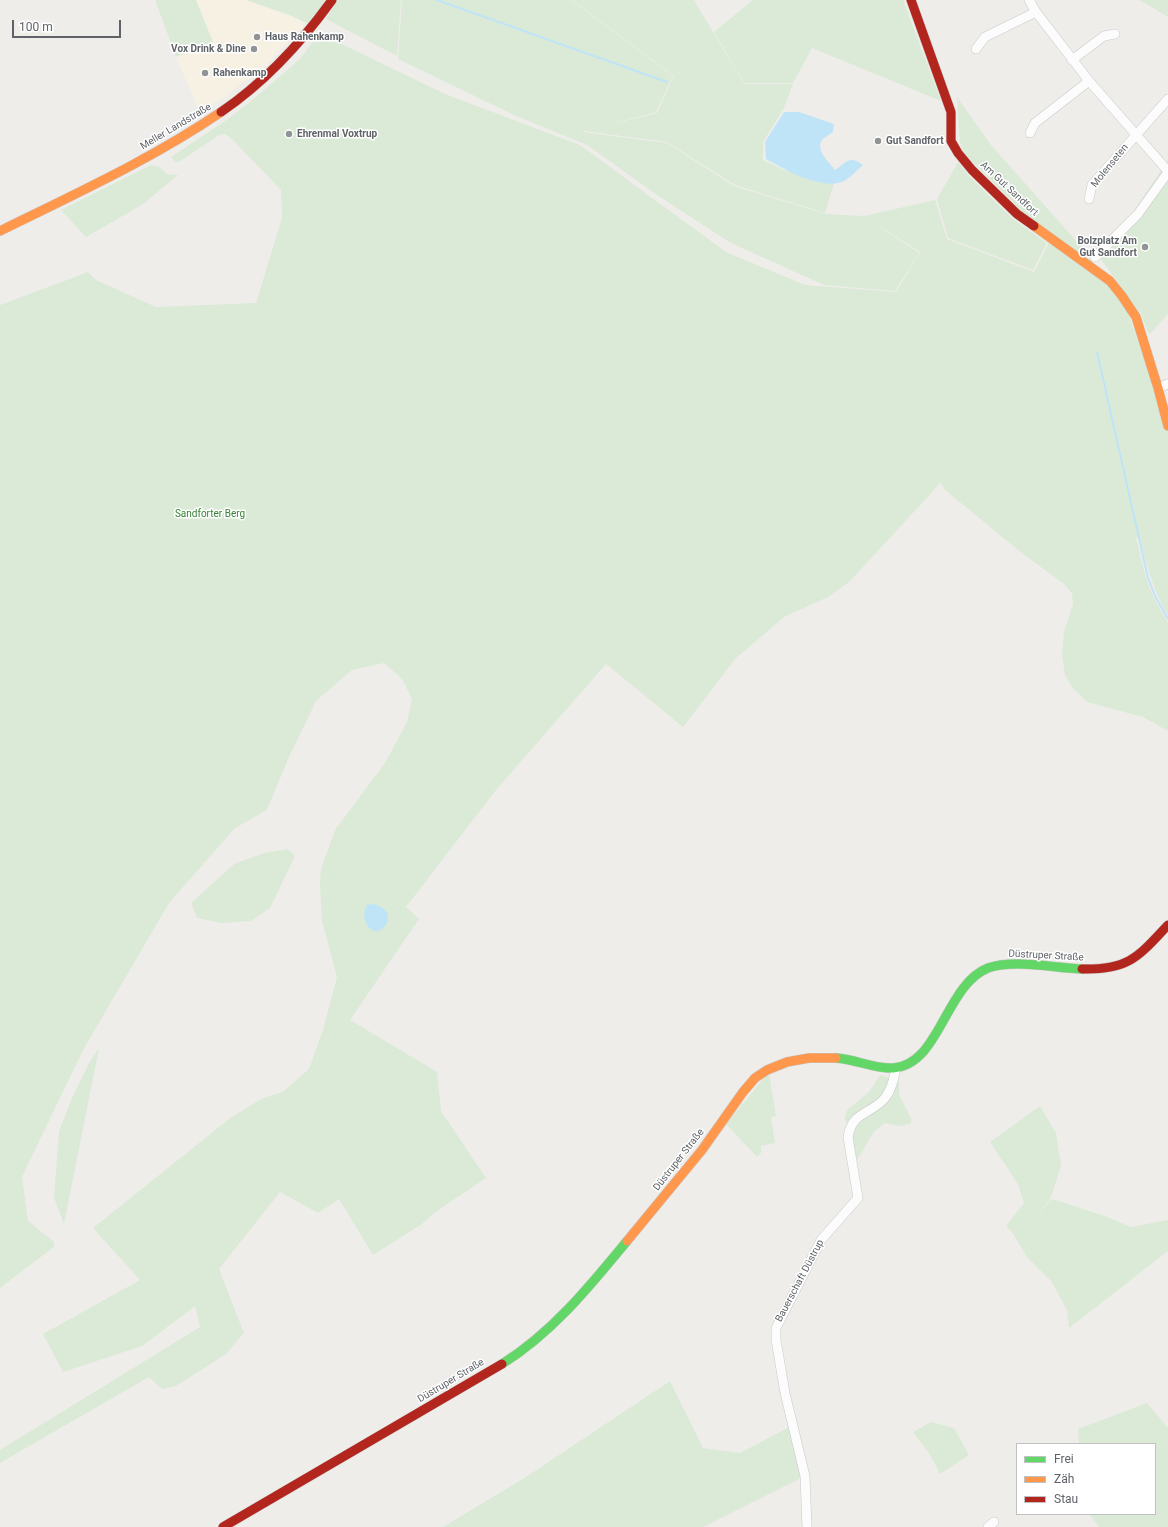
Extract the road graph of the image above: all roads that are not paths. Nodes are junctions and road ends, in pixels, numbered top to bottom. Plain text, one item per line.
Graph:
1 (332, 0) edge
2 (911, 0) edge
3 (1030, 0) edge
4 (1036, 12) junction
5 (1115, 34) dead end
6 (976, 49) dead end
7 (1072, 60) junction
8 (1089, 81) junction
9 (1168, 99) edge
10 (1030, 133) dead end
11 (1137, 134) junction
12 (1168, 171) edge
13 (1088, 199) dead end
14 (0, 231) edge
15 (1095, 257) dead end
16 (1168, 384) edge
17 (1158, 388) junction
18 (1168, 426) edge
19 (1168, 925) edge
20 (896, 1068) junction
21 (223, 1527) edge
22 (807, 1527) edge

1 - 14 street, Meller Landstraße
2 - 17 street, Am Gut Sandfort
3 - 4 street, Molenseten
4 - 6 street
4 - 7 street, Molenseten
5 - 7 street
7 - 8 street, Molenseten
8 - 10 street
8 - 11 street, Molenseten
9 - 11 street, Molenseten
11 - 12 street, Molenseten
11 - 13 street, Molenseten
12 - 15 street, Molenseten
16 - 17 street
17 - 18 street, Am Gut Sandfort
19 - 20 street, Düstruper Straße
20 - 21 street, Düstruper Straße
20 - 22 street, Bauerschaft Düstrup

